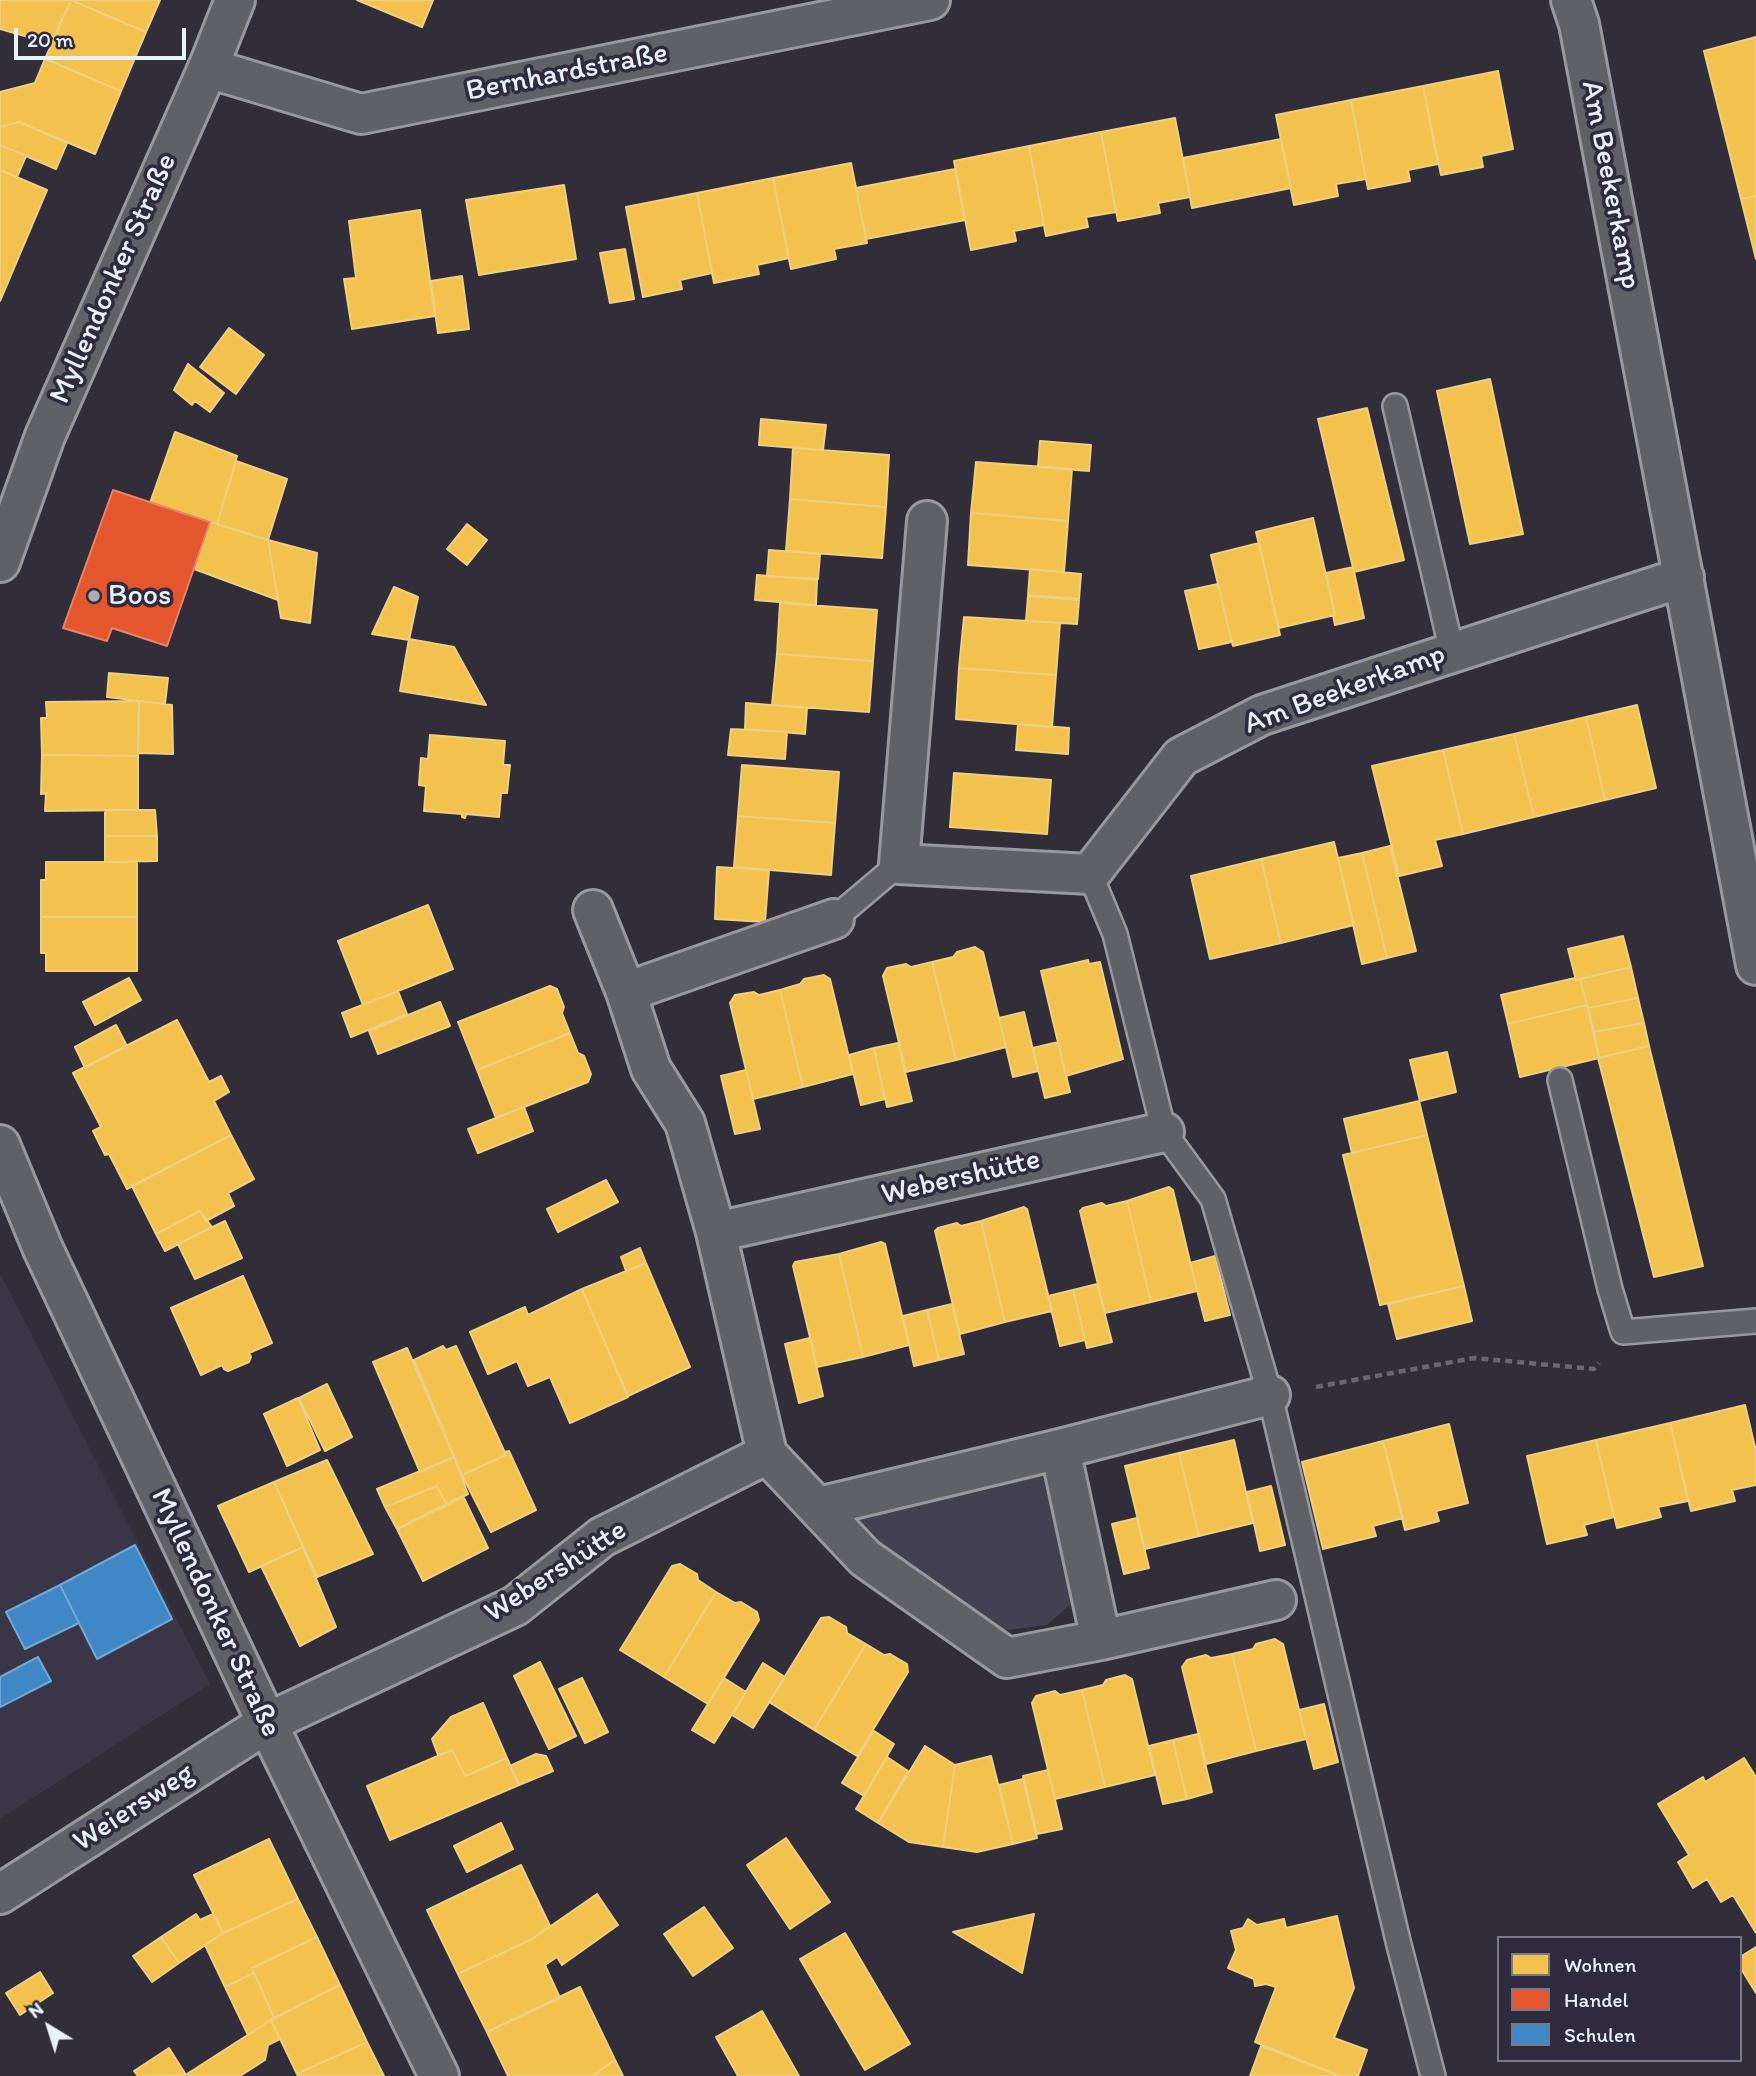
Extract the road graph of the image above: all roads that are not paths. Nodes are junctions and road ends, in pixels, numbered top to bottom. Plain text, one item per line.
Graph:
1 (235, 0) edge
2 (930, 0) edge
3 (1571, 0) edge
4 (208, 68) junction
5 (1395, 406) dead end
6 (927, 521) dead end
7 (0, 562) edge
8 (1684, 577) junction
9 (1452, 652) junction
10 (899, 864) junction
11 (1090, 874) junction
12 (593, 910) dead end
13 (834, 919) joint
14 (1756, 965) edge
15 (626, 992) junction
16 (1560, 1080) dead end
17 (1164, 1132) junction
18 (0, 1146) edge
19 (716, 1232) junction
20 (1756, 1321) edge
21 (1270, 1395) junction
22 (1060, 1449) junction
23 (767, 1454) junction
24 (819, 1507) junction
25 (1276, 1600) dead end
26 (1101, 1640) junction
27 (267, 1723) junction
28 (0, 1894) edge
29 (439, 2076) edge
30 (1433, 2076) edge

1 - 4 street, Myllendonker Straße
2 - 4 street, Bernhardstraße
3 - 8 street, Am Beekerkamp
4 - 7 street, Myllendonker Straße
5 - 9 lane
6 - 10 street
8 - 9 street, Am Beekerkamp
8 - 14 street, Am Beekerkamp
9 - 11 street, Am Beekerkamp
10 - 11 street
10 - 13 lane
11 - 17 lane
12 - 15 street
13 - 15 street
15 - 19 street
16 - 20 lane
17 - 19 street, Webershütte
17 - 21 lane
18 - 27 street, Myllendonker Straße
19 - 23 street
21 - 22 street
21 - 30 lane
22 - 24 street
22 - 26 street
23 - 24 street
23 - 27 street, Webershütte
24 - 26 street
25 - 26 street
27 - 28 street, Weiersweg
27 - 29 street, Myllendonker Straße

